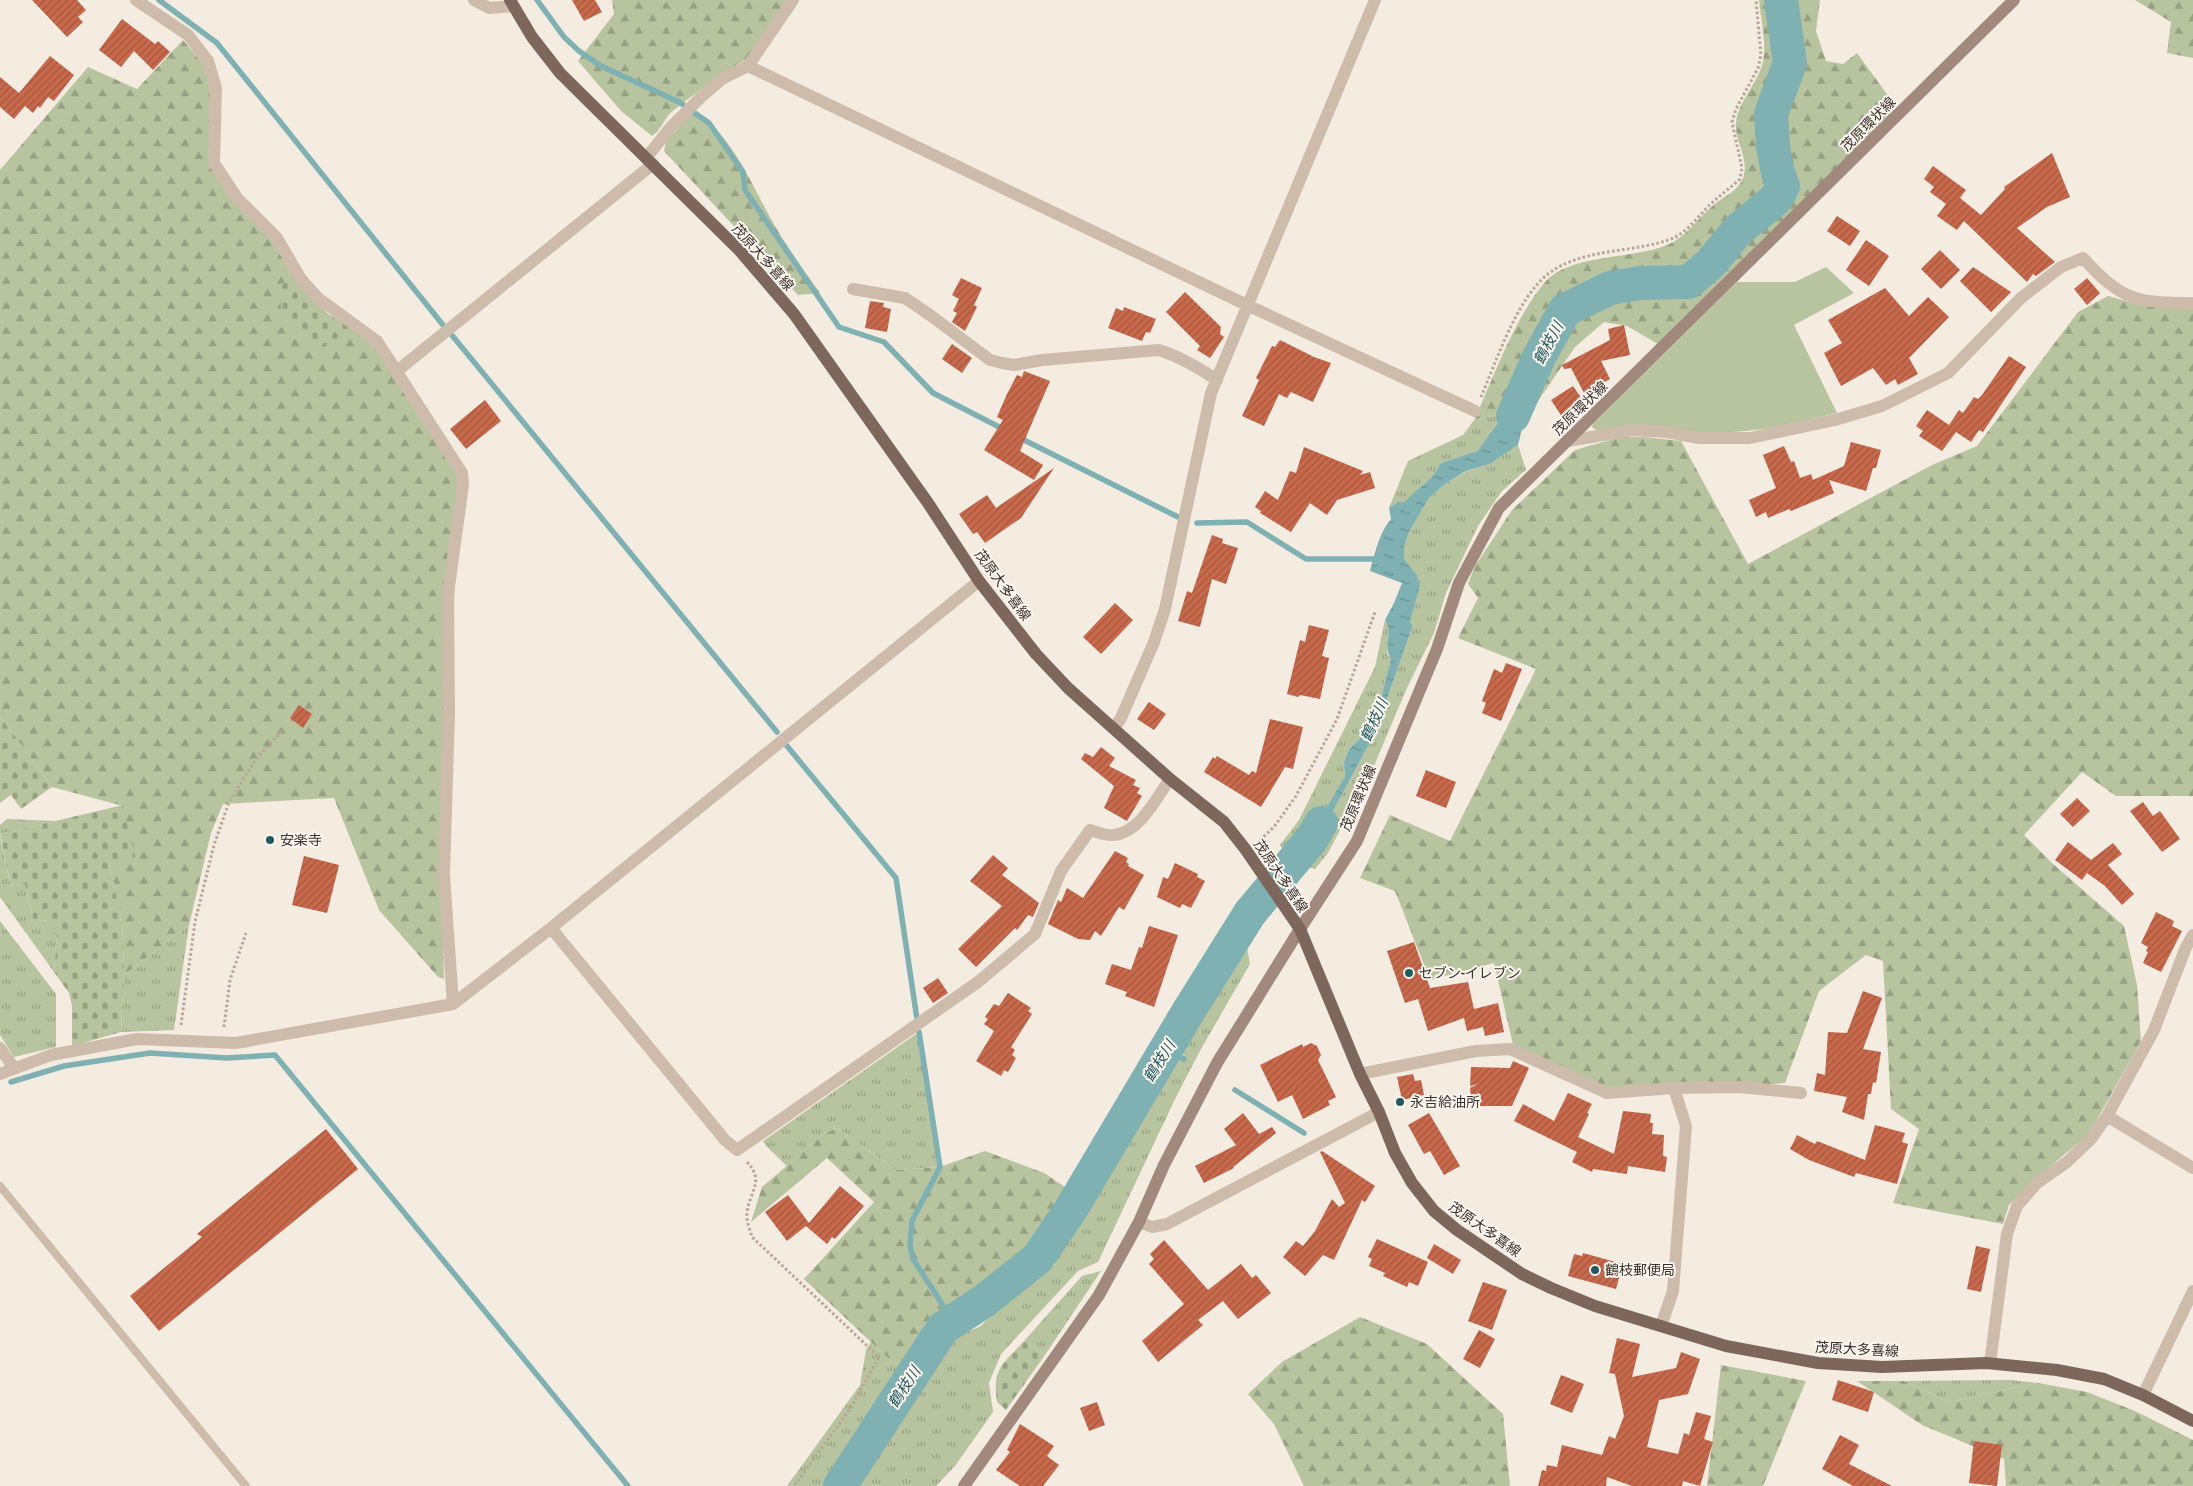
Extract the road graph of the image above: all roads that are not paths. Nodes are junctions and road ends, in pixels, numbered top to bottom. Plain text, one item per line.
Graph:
1 (136, 0) edge
2 (474, 0) edge
3 (793, 0) edge
4 (1375, 0) edge
5 (2014, 0) edge
6 (512, 3) edge
7 (748, 66) junction
8 (649, 161) junction
9 (852, 289) dead end
10 (2193, 303) edge
11 (1249, 306) junction
12 (397, 370) junction
13 (1216, 380) junction
14 (1475, 412) road end
15 (1568, 441) junction
16 (979, 581) junction
17 (1114, 728) junction
18 (1170, 779) junction
19 (551, 928) junction
20 (1300, 929) junction
21 (2193, 935) edge
22 (453, 1004) junction
23 (0, 1048) edge
24 (14, 1068) junction
25 (0, 1074) edge
26 (1360, 1074) junction
27 (1674, 1088) junction
28 (1801, 1093) dead end
29 (1380, 1112) junction
30 (2107, 1116) junction
31 (2193, 1168) edge
32 (0, 1186) edge
33 (1139, 1222) junction
34 (2193, 1291) edge
35 (1661, 1326) junction
36 (1990, 1363) junction
37 (2143, 1395) junction
38 (2193, 1420) edge
39 (246, 1486) edge
40 (964, 1486) edge

1 - 12 street
2 - 6 street
3 - 7 street
4 - 11 street
5 - 15 main road, 茂原環状線
6 - 8 main road, 茂原大多喜線
7 - 8 street
7 - 11 street
8 - 12 street
8 - 16 main road, 茂原大多喜線
9 - 13 street
10 - 15 street
11 - 13 street
11 - 14 street
12 - 22 street
13 - 17 street
15 - 20 main road, 茂原環状線
16 - 17 main road, 茂原大多喜線
16 - 19 street
17 - 18 main road, 茂原大多喜線
18 - 19 street
18 - 20 main road, 茂原大多喜線
19 - 22 street
20 - 26 main road, 茂原大多喜線
20 - 33 main road, 茂原環状線
21 - 30 street
22 - 24 street
23 - 24 street
24 - 25 street
26 - 27 street
26 - 29 main road, 茂原大多喜線
27 - 28 street
27 - 35 street
29 - 33 street
29 - 35 main road, 茂原大多喜線
30 - 31 street
30 - 36 street
32 - 39 lane
33 - 40 main road, 茂原環状線
34 - 37 street
35 - 36 main road, 茂原大多喜線
36 - 37 main road, 茂原大多喜線
37 - 38 main road, 茂原大多喜線

